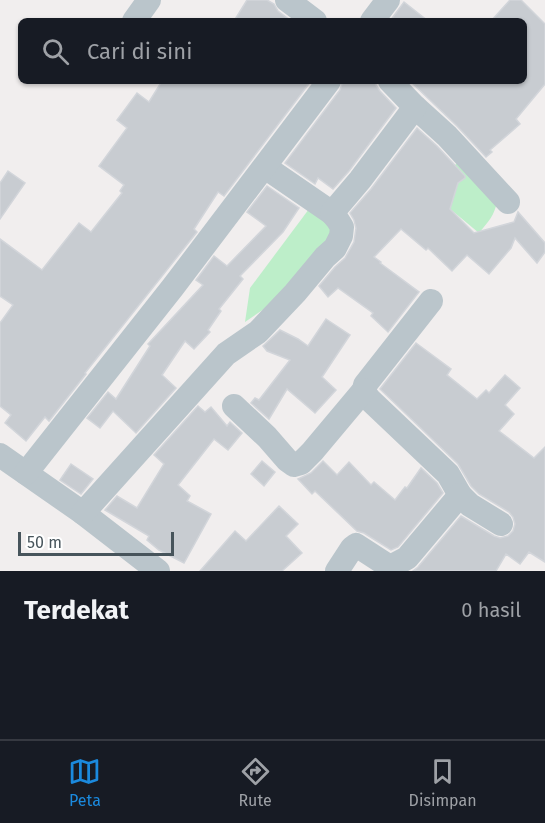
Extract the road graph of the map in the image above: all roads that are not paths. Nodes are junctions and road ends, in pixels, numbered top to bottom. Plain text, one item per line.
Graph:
1 (149, 0) edge
2 (286, 0) edge
3 (388, 0) edge
4 (136, 18) edge
5 (311, 18) edge
6 (374, 18) edge
7 (327, 84) edge
8 (393, 84) edge
9 (416, 107) junction
10 (265, 167) junction
11 (508, 202) dead end
12 (332, 213) junction
13 (431, 301) dead end
14 (364, 390) junction
15 (234, 406) dead end
16 (0, 455) edge
17 (26, 473) junction
18 (459, 495) junction
19 (83, 513) junction
20 (501, 524) dead end
21 (389, 569) edge
22 (158, 571) edge
23 (337, 571) edge

1 - 4 street
2 - 5 street
3 - 6 street
7 - 10 street
8 - 9 street
9 - 11 street
9 - 12 street
10 - 12 street
10 - 17 street
12 - 19 street
13 - 14 street
14 - 15 street
14 - 18 street
16 - 17 street
17 - 19 street
18 - 20 street
18 - 21 street
19 - 22 street
21 - 23 street

